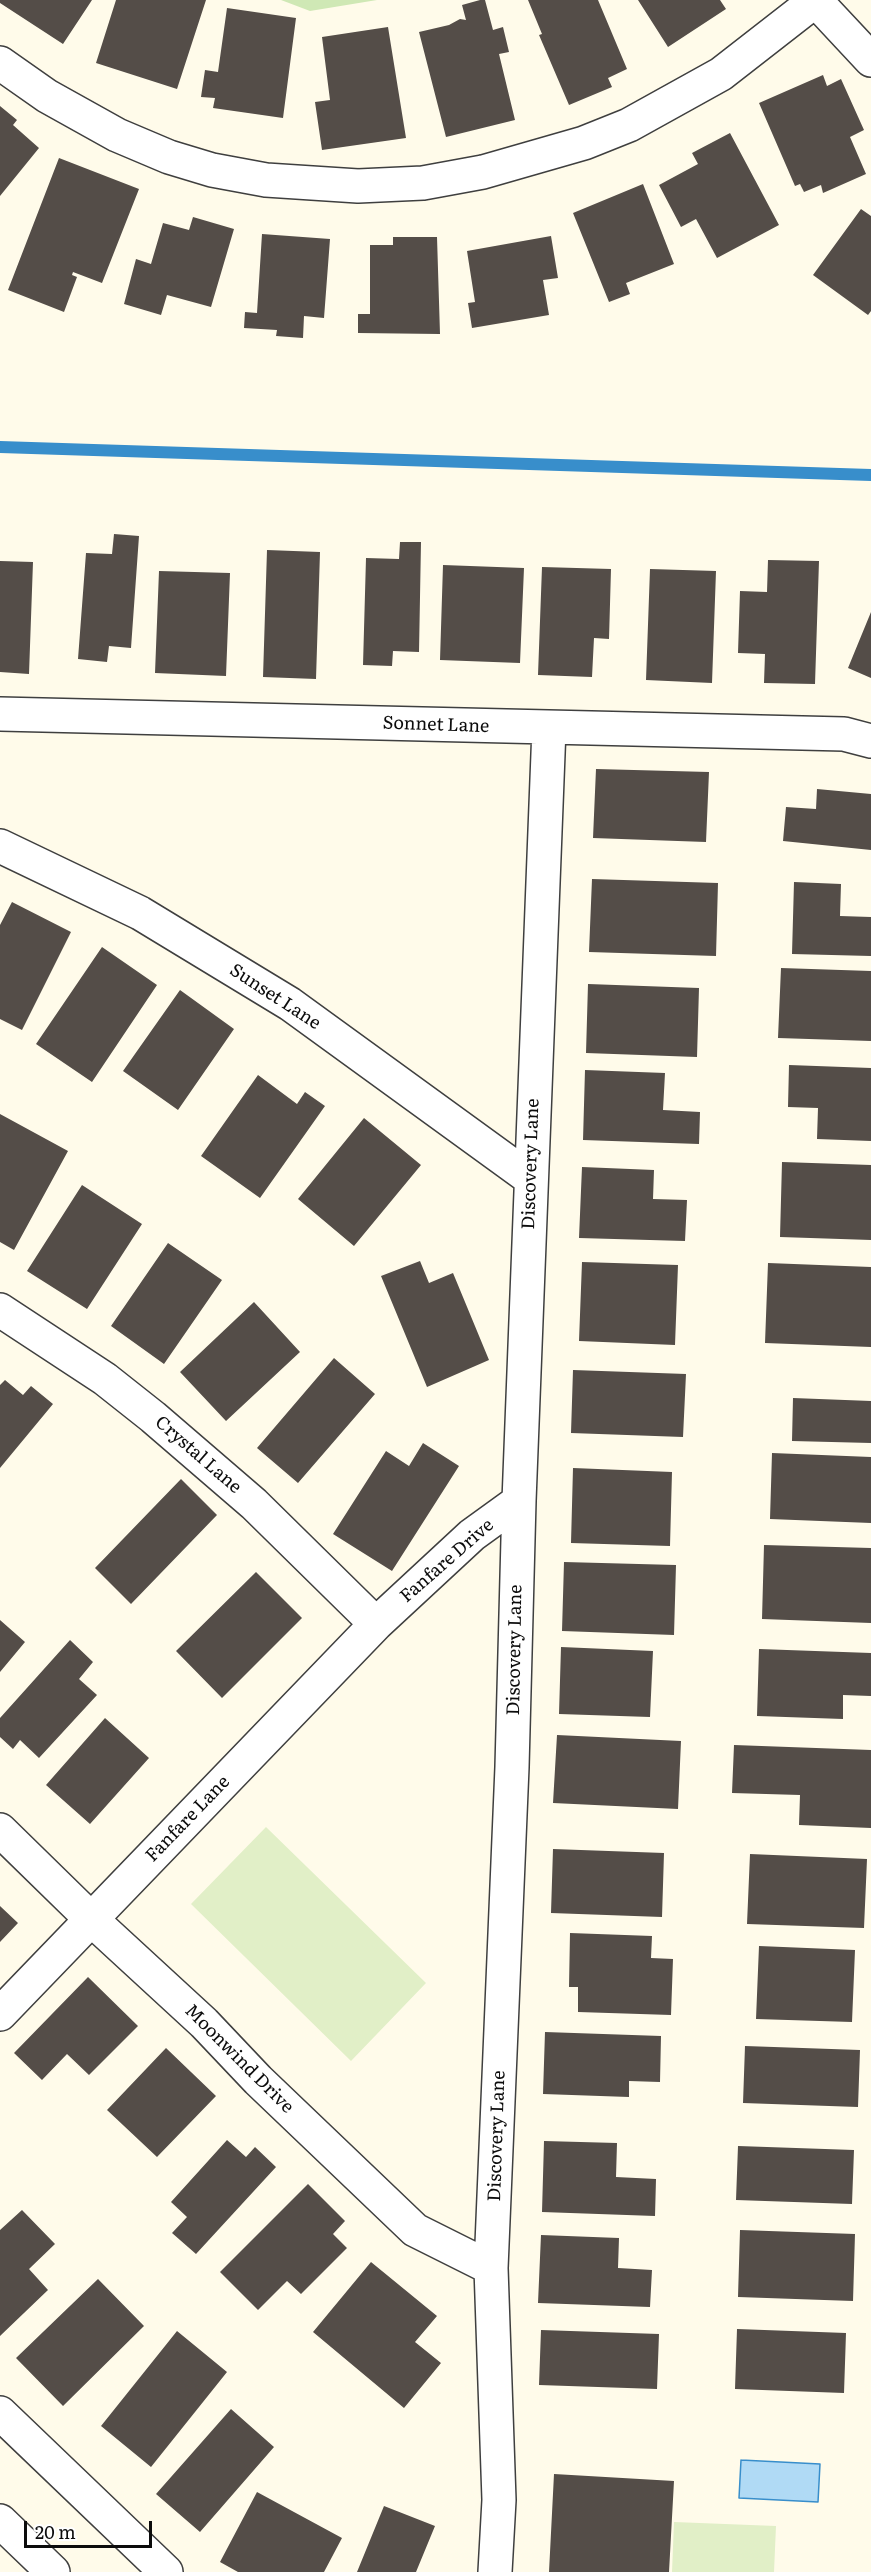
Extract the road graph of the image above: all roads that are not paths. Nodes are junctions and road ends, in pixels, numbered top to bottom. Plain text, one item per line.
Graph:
1 (815, 0) edge
2 (871, 60) edge
3 (0, 63) edge
4 (0, 714) edge
5 (549, 728) junction
6 (871, 741) edge
7 (0, 846) edge
8 (531, 1179) junction
9 (0, 1310) edge
10 (519, 1500) junction
11 (376, 1624) junction
12 (0, 1830) edge
13 (91, 1919) junction
14 (0, 2014) edge
15 (491, 2268) junction
16 (0, 2413) edge
17 (0, 2521) edge
18 (53, 2572) edge
19 (166, 2572) edge
20 (495, 2572) edge

1 - 2 street
1 - 3 street
4 - 5 street, Sonnet Lane
5 - 6 street, Sonnet Lane
5 - 8 street, Discovery Lane
7 - 8 street, Sunset Lane
8 - 10 street, Discovery Lane
9 - 11 street, Crystal Lane
10 - 11 street, Fanfare Drive
10 - 15 street, Discovery Lane
11 - 13 street, Fanfare Lane
12 - 13 street, Moonwind Drive
13 - 14 street, Fanfare Lane
13 - 15 street, Moonwind Drive
15 - 20 street, Discovery Lane
16 - 19 street
17 - 18 street

